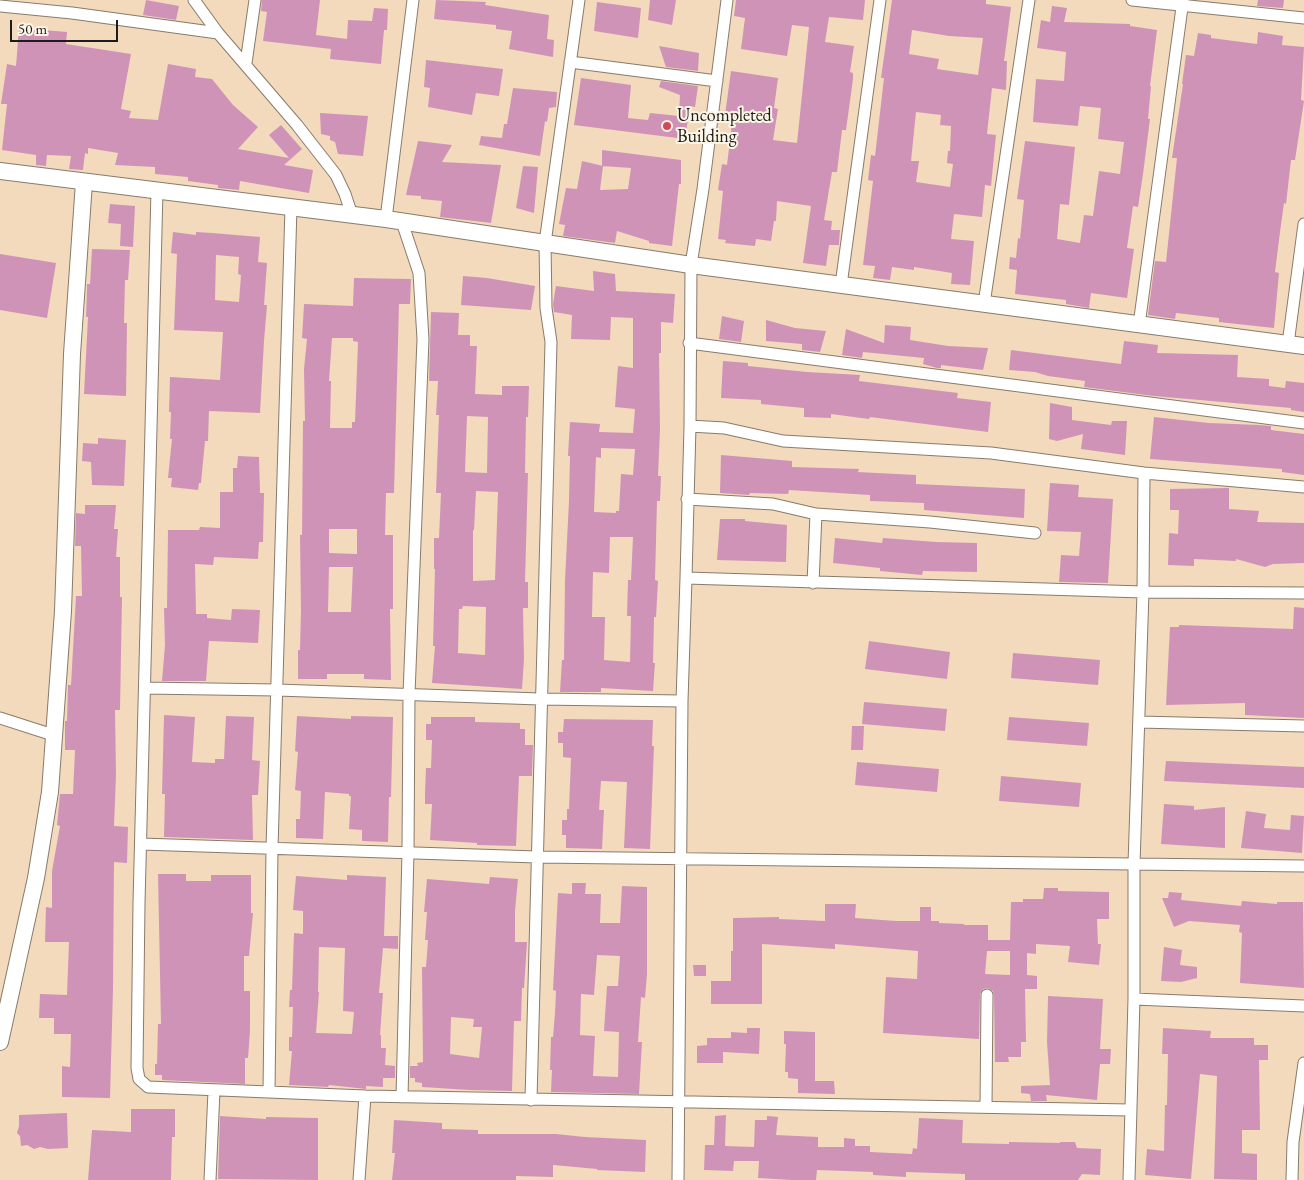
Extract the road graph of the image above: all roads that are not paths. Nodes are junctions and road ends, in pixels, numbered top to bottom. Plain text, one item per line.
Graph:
1 (194, 0) edge
2 (254, 0) edge
3 (413, 0) edge
4 (578, 0) edge
5 (727, 0) edge
6 (880, 0) edge
7 (1030, 0) edge
8 (1132, 0) edge
9 (1183, 2) edge
10 (0, 6) edge
11 (1304, 18) edge
12 (218, 32) junction
13 (570, 62) junction
14 (246, 63) junction
15 (717, 81) junction
16 (0, 171) edge
17 (84, 182) junction
18 (157, 190) junction
19 (291, 207) junction
20 (352, 215) junction
21 (386, 219) junction
22 (402, 222) junction
23 (1304, 224) edge
24 (545, 243) junction
25 (691, 265) junction
26 (841, 285) junction
27 (984, 304) junction
28 (1139, 325) junction
29 (689, 343) junction
30 (1296, 345) edge
31 (1304, 423) edge
32 (690, 426) junction
33 (1144, 473) junction
34 (1304, 487) edge
35 (687, 499) junction
36 (816, 514) junction
37 (1035, 533) dead end
38 (686, 578) junction
39 (813, 583) junction
40 (1143, 592) junction
41 (1304, 593) edge
42 (144, 688) junction
43 (277, 690) junction
44 (409, 694) junction
45 (540, 699) junction
46 (682, 701) junction
47 (0, 718) edge
48 (1139, 722) junction
49 (1304, 726) edge
50 (53, 735) junction
51 (141, 844) junction
52 (272, 848) junction
53 (408, 852) junction
54 (537, 857) junction
55 (681, 858) junction
56 (1134, 864) junction
57 (1304, 866) edge
58 (987, 995) dead end
59 (1134, 999) junction
60 (1304, 1006) edge
61 (0, 1042) edge
62 (1304, 1063) edge
63 (214, 1090) junction
64 (269, 1092) junction
65 (365, 1096) junction
66 (402, 1097) junction
67 (531, 1100) junction
68 (678, 1102) junction
69 (986, 1108) junction
70 (1130, 1110) junction
71 (1299, 1142) edge
72 (210, 1180) edge
73 (359, 1180) edge
74 (678, 1180) edge
75 (1129, 1180) edge
76 (1292, 1180) edge

1 - 12 street
2 - 14 street
3 - 21 street
4 - 13 street
5 - 15 street
6 - 26 street
7 - 27 street
8 - 9 street
9 - 11 street
9 - 28 street
10 - 12 street
12 - 14 street
13 - 15 street
13 - 24 street
14 - 20 street
15 - 25 street
16 - 17 street
17 - 18 street
17 - 50 street
18 - 19 street
18 - 42 street
19 - 20 street
19 - 43 street
20 - 21 street
21 - 22 street
22 - 24 street
22 - 44 street
23 - 30 street
24 - 25 street
24 - 45 street
25 - 26 street
25 - 29 street
26 - 27 street
27 - 28 street
28 - 30 street
29 - 31 street
29 - 32 street
32 - 33 street
32 - 35 street
33 - 34 street
33 - 40 street
35 - 36 street
35 - 38 street
36 - 37 street
36 - 39 street
38 - 39 street
38 - 46 street
39 - 40 street
40 - 41 street
40 - 48 street
42 - 43 street
42 - 51 street
43 - 44 street
43 - 52 street
44 - 45 street
44 - 53 street
45 - 46 street
45 - 54 street
46 - 55 street
47 - 50 street
48 - 49 street
48 - 56 street
50 - 61 street
51 - 52 street
51 - 63 street
52 - 53 street
52 - 64 street
53 - 54 street
53 - 66 street
54 - 55 street
54 - 67 street
55 - 56 street
55 - 68 street
56 - 57 street
56 - 59 street
58 - 69 street
59 - 60 street
59 - 70 street
62 - 71 street
63 - 64 street
63 - 72 street
64 - 65 street
65 - 66 street
65 - 73 street
66 - 67 street
67 - 68 street
68 - 69 street
68 - 74 street
69 - 70 street
70 - 75 street
71 - 76 street

